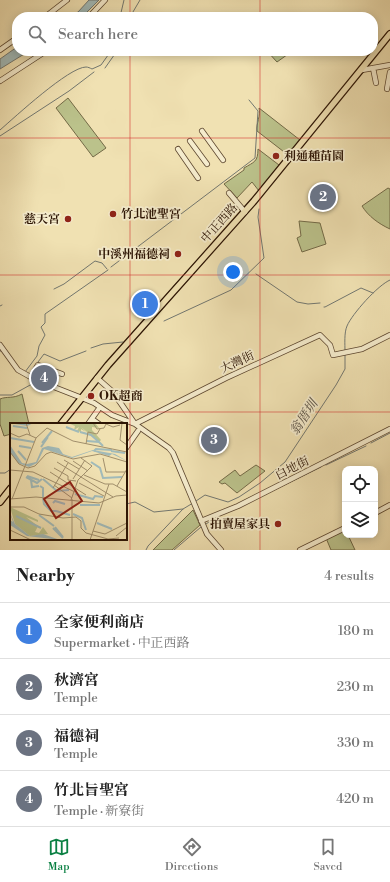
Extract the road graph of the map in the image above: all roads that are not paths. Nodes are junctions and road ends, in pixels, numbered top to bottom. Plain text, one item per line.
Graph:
1 (68, 0) edge
2 (104, 0) edge
3 (52, 12) edge
4 (93, 12) edge
5 (390, 34) edge
6 (12, 42) edge
7 (378, 49) edge
8 (0, 50) edge
9 (38, 56) edge
10 (373, 56) edge
11 (390, 65) edge
12 (373, 68) junction
13 (362, 70) junction
14 (390, 72) edge
15 (0, 81) edge
16 (376, 83) dead end
17 (387, 89) dead end
18 (202, 131) dead end
19 (190, 141) dead end
20 (178, 149) dead end
21 (223, 160) dead end
22 (207, 164) dead end
23 (198, 178) dead end
24 (229, 193) dead end
25 (245, 212) junction
26 (390, 335) edge
27 (0, 345) edge
28 (62, 374) dead end
29 (31, 377) junction
30 (97, 378) junction
31 (82, 398) junction
32 (98, 410) dead end
33 (92, 419) junction
34 (62, 423) edge
35 (89, 423) edge
36 (98, 423) edge
37 (135, 424) junction
38 (390, 429) edge
39 (138, 431) dead end
40 (127, 446) edge
41 (10, 489) edge
42 (0, 502) edge
43 (390, 505) edge
44 (378, 511) edge
45 (201, 521) junction
46 (342, 529) edge
47 (221, 550) edge
48 (300, 550) edge

1 - 3 street
2 - 4 street
5 - 7 main road, 中正西路
6 - 8 street
9 - 15 street
10 - 13 main road, 中正西路
11 - 12 street
12 - 13 street
12 - 16 street
13 - 25 main road, 中正西路
14 - 17 street
18 - 21 street
19 - 22 street
20 - 23 street
24 - 25 street
25 - 30 main road, 中正西路
26 - 37 street, 大灣街
27 - 29 street
28 - 29 street
29 - 31 street
30 - 31 main road, 中正西路
30 - 37 street
31 - 34 main road, 中正西路
31 - 37 street
32 - 33 street
33 - 35 street
33 - 36 street
37 - 45 street
38 - 45 street, 白地街
39 - 40 street
41 - 42 main road
43 - 44 street
45 - 47 street
46 - 48 street

